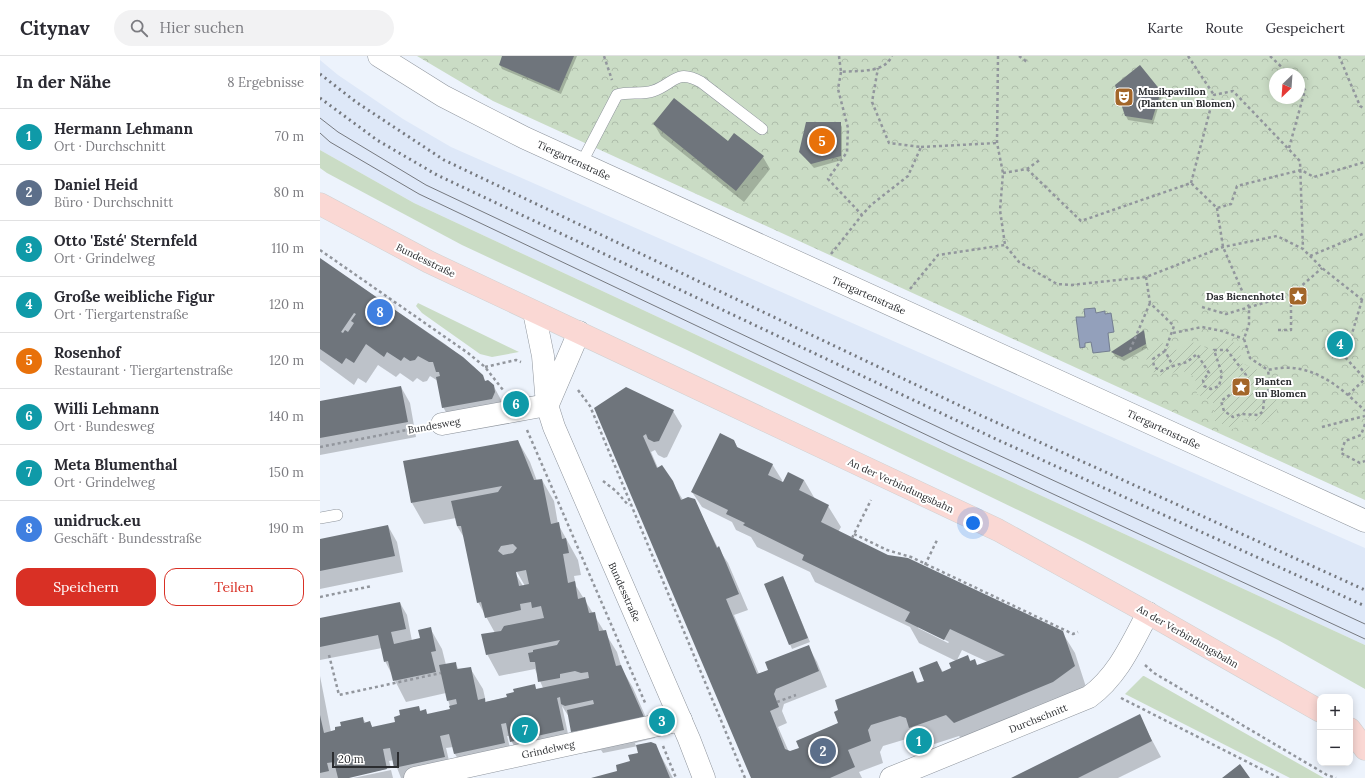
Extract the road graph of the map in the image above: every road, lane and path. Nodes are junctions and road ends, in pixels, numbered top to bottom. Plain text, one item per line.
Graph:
1 (379, 56) edge
2 (604, 56) edge
3 (839, 56) edge
4 (892, 56) edge
5 (998, 56) edge
6 (1019, 56) edge
7 (1188, 56) edge
8 (1270, 56) edge
9 (1339, 56) edge
10 (1027, 62) dead end
11 (878, 68) junction
12 (1283, 68) edge
13 (841, 72) junction
14 (617, 94) junction
15 (1214, 95) junction
16 (1300, 104) edge
17 (1365, 109) edge
18 (762, 129) dead end
19 (997, 143) junction
20 (921, 147) junction
21 (1289, 148) junction
22 (1041, 159) dead end
23 (1365, 162) edge
24 (581, 164) junction
25 (1027, 169) junction
26 (1301, 170) junction
27 (1003, 173) junction
28 (1191, 183) junction
29 (320, 204) edge
30 (1218, 208) junction
31 (862, 215) junction
32 (1365, 233) edge
33 (1005, 244) junction
34 (1224, 247) junction
35 (1303, 249) junction
36 (320, 250) edge
37 (831, 255) dead end
38 (1310, 256) junction
39 (1322, 268) junction
40 (1146, 278) junction
41 (1291, 295) junction
42 (1364, 301) edge
43 (1150, 303) junction
44 (1249, 307) junction
45 (899, 308) junction
46 (1202, 308) dead end
47 (534, 312) junction
48 (1278, 330) dead end
49 (579, 332) junction
50 (1172, 333) junction
51 (1244, 339) junction
52 (1130, 350) dead end
53 (1165, 351) junction
54 (528, 364) dead end
55 (1173, 366) junction
56 (1268, 370) junction
57 (1365, 379) edge
58 (577, 389) dead end
59 (1348, 394) junction
60 (548, 405) junction
61 (517, 411) junction
62 (1365, 411) edge
63 (1365, 416) edge
64 (442, 424) joint
65 (1365, 424) edge
66 (1322, 427) dead end
67 (320, 447) edge
68 (1365, 461) edge
69 (871, 500) dead end
70 (337, 515) dead end
71 (320, 518) edge
72 (1365, 521) edge
73 (854, 534) junction
74 (852, 538) dead end
75 (938, 538) dead end
76 (925, 565) junction
77 (372, 586) dead end
78 (320, 597) edge
79 (1148, 613) junction
80 (1078, 632) dead end
81 (329, 655) dead end
82 (1143, 664) dead end
83 (441, 673) dead end
84 (1101, 688) junction
85 (796, 694) dead end
86 (777, 702) dead end
87 (1317, 709) edge
88 (681, 720) junction
89 (727, 722) dead end
90 (724, 724) junction
91 (655, 726) junction
92 (1353, 728) edge
93 (1351, 730) edge
94 (1365, 730) edge
95 (1365, 749) edge
96 (415, 778) edge
97 (676, 778) edge
98 (704, 778) edge
99 (745, 778) edge
100 (891, 778) edge
101 (1279, 778) edge
102 (1336, 778) edge

1 - 24 street, Tiergartenstraße
2 - 14 path
3 - 13 path
4 - 11 path
5 - 19 path
6 - 10 path
7 - 15 path
8 - 12 path
9 - 17 path
11 - 13 path
11 - 20 path
13 - 31 path
14 - 18 lane
14 - 24 lane
15 - 21 path
15 - 28 path
16 - 21 path
19 - 20 path
19 - 27 path
20 - 31 path
21 - 26 path
22 - 25 path
23 - 26 path
24 - 45 street, Tiergartenstraße
25 - 27 path
25 - 28 path
26 - 30 path
26 - 35 path
27 - 33 path
28 - 30 path
29 - 47 main road, Bundesstraße
30 - 34 path
31 - 37 path
32 - 38 path
33 - 40 path
33 - 45 path
34 - 35 path
34 - 40 path
34 - 44 path
35 - 38 path
36 - 54 path
38 - 39 path
39 - 41 path
39 - 42 path
40 - 43 path
41 - 44 path
41 - 48 path
42 - 57 path
43 - 50 path
43 - 52 path
44 - 46 path
44 - 51 path
45 - 72 street, Tiergartenstraße
47 - 49 main road, Bundesstraße
47 - 60 street, Bundesstraße
49 - 60 street
49 - 79 main road, An der Verbindungsbahn
50 - 51 path
50 - 53 path
51 - 56 path
53 - 55 path
53 - 55 path
55 - 56 path
56 - 59 path
57 - 59 path
58 - 90 path
59 - 62 path
60 - 61 street, Bundesweg
60 - 88 street, Bundesstraße
61 - 64 street, Bundesweg
61 - 91 path
63 - 66 path
64 - 67 path, Bundesweg
65 - 68 path
69 - 73 path
70 - 71 lane
73 - 74 path
73 - 76 path
75 - 76 path
76 - 80 path
77 - 78 path
79 - 84 street, Durchschnitt
79 - 87 main road, An der Verbindungsbahn
81 - 83 path
82 - 102 path
84 - 100 street, Durchschnitt
84 - 101 path
85 - 86 path
88 - 91 street, Grindelweg
88 - 98 street, Bundesstraße
89 - 90 path
90 - 99 path
91 - 96 street, Grindelweg
91 - 97 path
92 - 94 main road
93 - 95 main road

